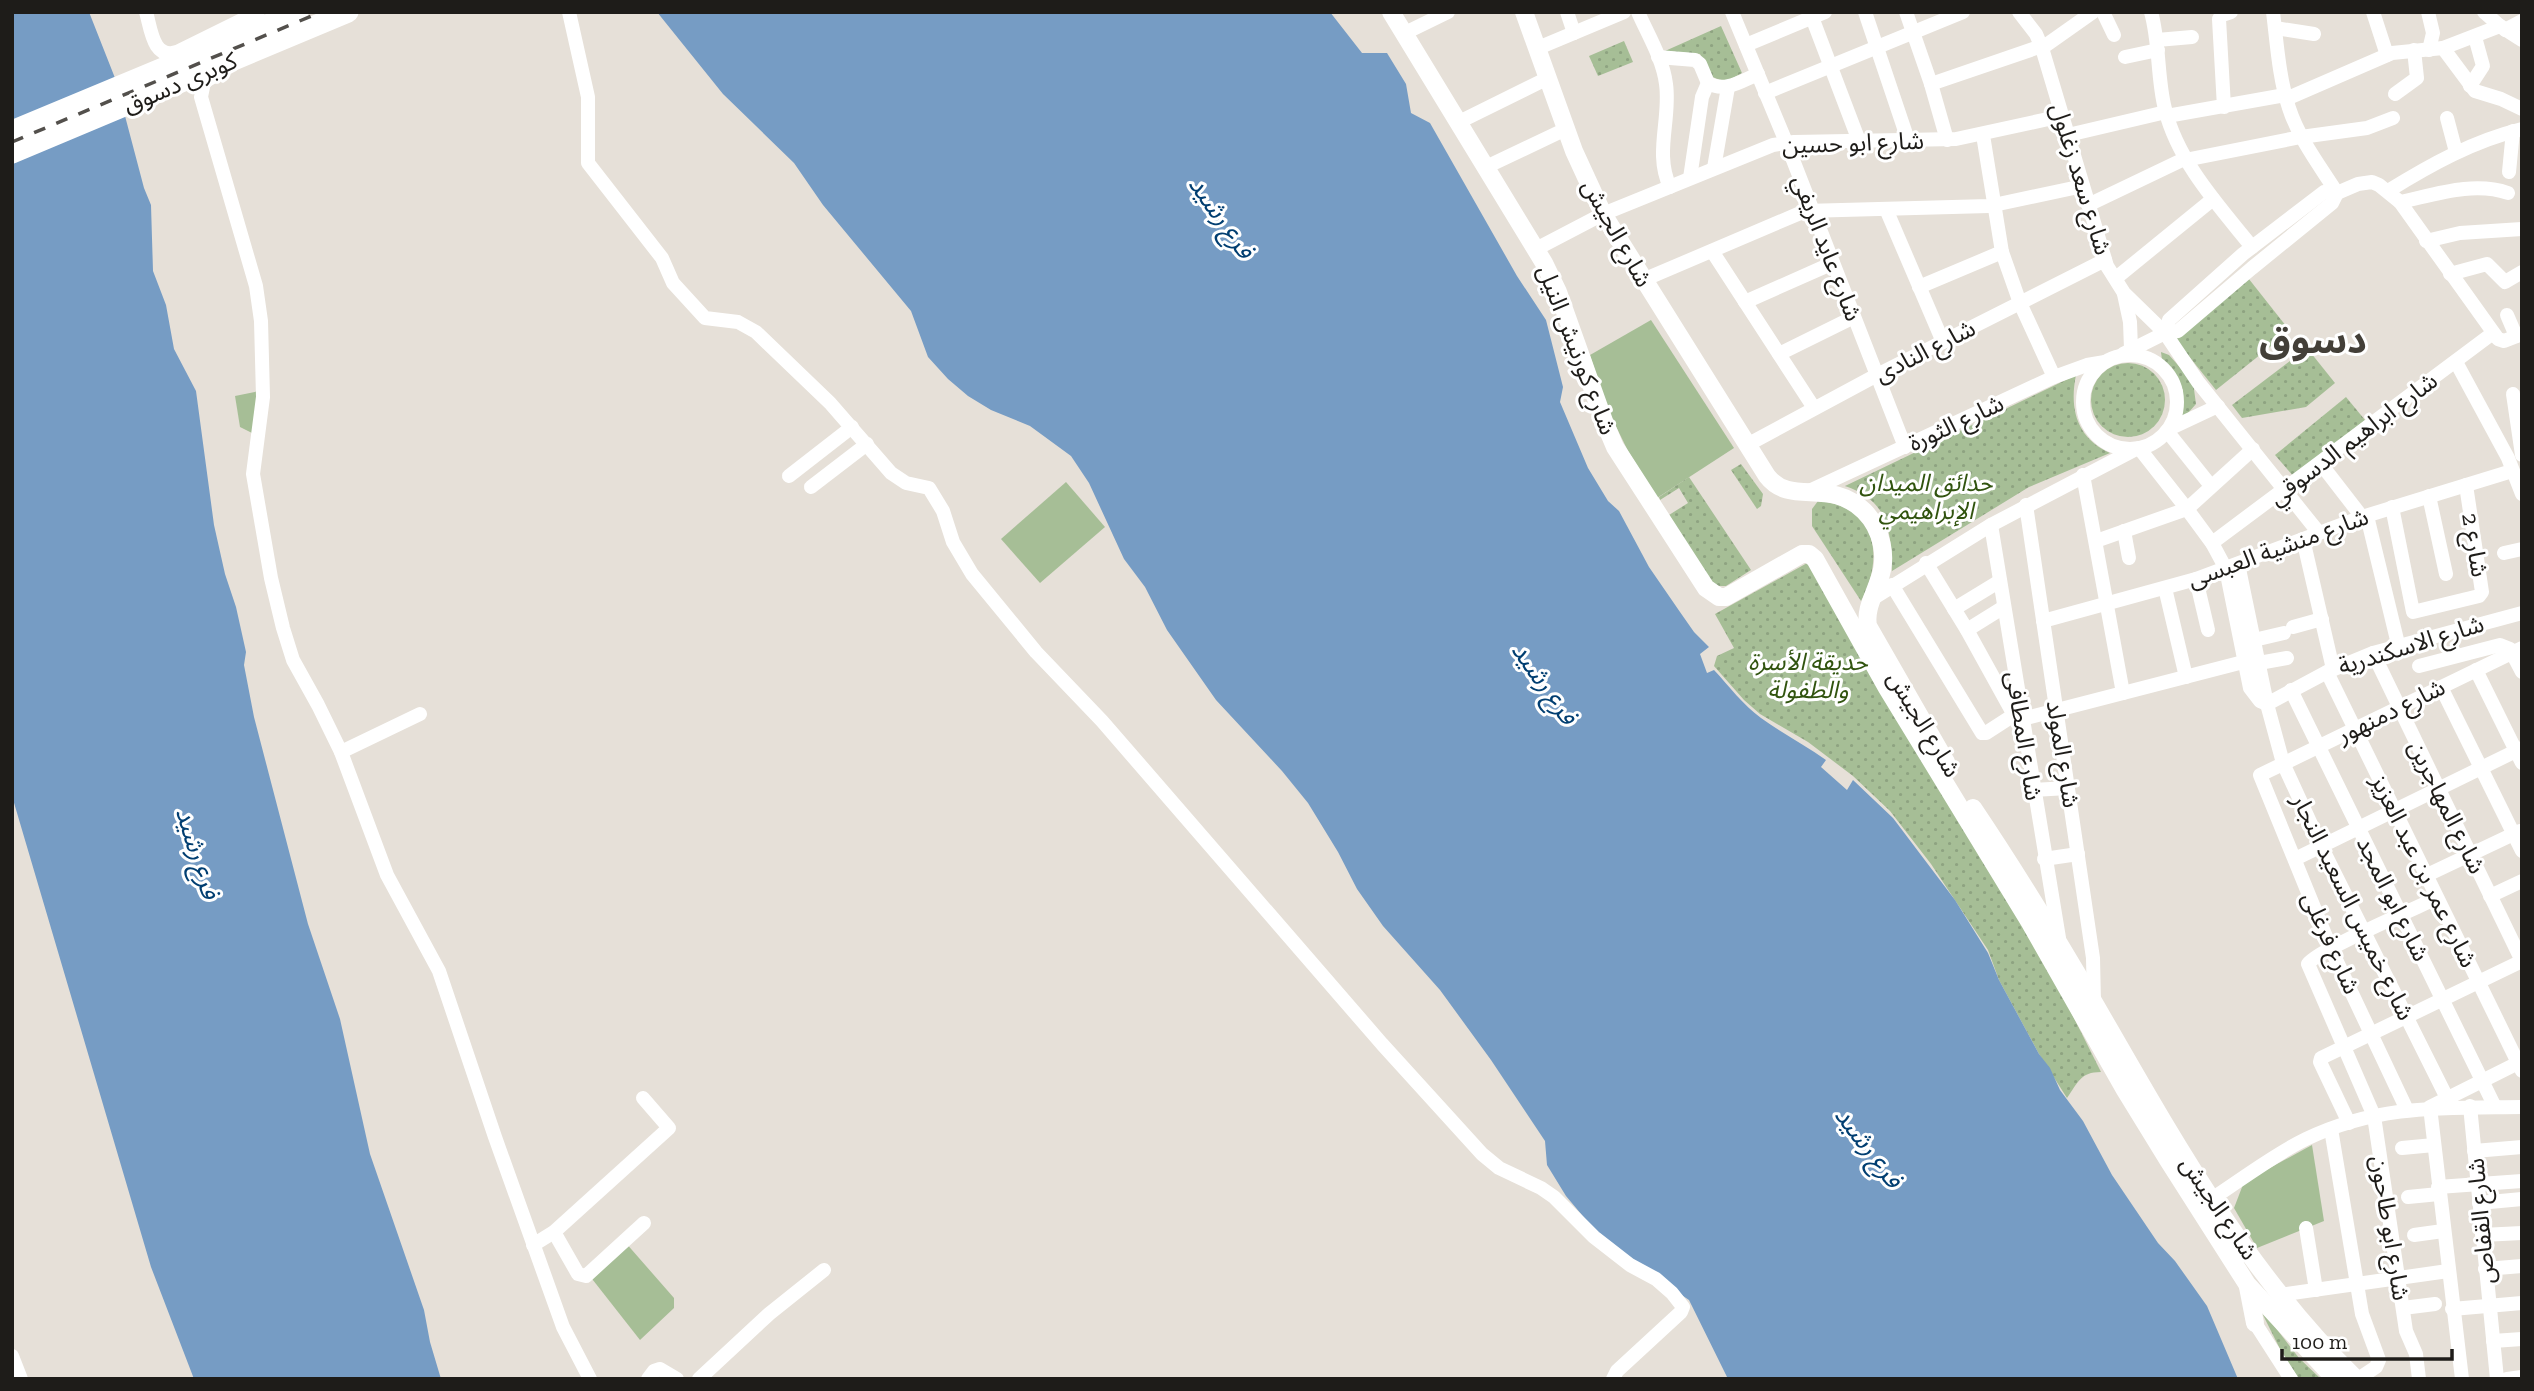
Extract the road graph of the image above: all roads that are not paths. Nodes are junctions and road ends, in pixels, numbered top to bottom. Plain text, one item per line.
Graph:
1 (146, 12) edge
2 (258, 12) edge
3 (296, 12) edge
4 (348, 12) edge
5 (569, 12) edge
6 (1391, 12) edge
7 (1448, 12) edge
8 (1524, 12) edge
9 (1567, 12) edge
10 (1593, 12) edge
11 (1624, 12) edge
12 (1639, 12) edge
13 (1732, 12) edge
14 (1865, 12) edge
15 (1906, 12) edge
16 (1964, 12) edge
17 (2020, 12) edge
18 (2093, 12) edge
19 (2103, 12) edge
20 (2151, 12) edge
21 (2231, 12) edge
22 (2273, 12) edge
23 (2428, 12) edge
24 (2484, 12) edge
25 (1816, 14) edge
26 (2369, 14) edge
27 (327, 21) junction
28 (2522, 21) edge
29 (1588, 27) junction
30 (2275, 28) junction
31 (2502, 28) junction
32 (1913, 32) junction
33 (1405, 33) junction
34 (1574, 33) junction
35 (2314, 34) dead end
36 (2114, 35) dead end
37 (2192, 37) dead end
38 (2475, 37) junction
39 (2522, 40) edge
40 (248, 44) junction
41 (1745, 44) junction
42 (2158, 45) junction
43 (1878, 46) junction
44 (2042, 47) junction
45 (1538, 48) junction
46 (2436, 49) junction
47 (2414, 50) junction
48 (2386, 55) junction
49 (1658, 57) junction
50 (2125, 57) dead end
51 (1831, 65) junction
52 (1758, 74) junction
53 (1548, 78) junction
54 (1708, 83) junction
55 (1931, 84) junction
56 (2470, 86) junction
57 (1728, 87) junction
58 (1765, 93) junction
59 (2395, 94) dead end
60 (2285, 97) junction
61 (2224, 107) junction
62 (2522, 109) edge
63 (2166, 114) junction
64 (2062, 116) junction
65 (2393, 118) dead end
66 (2447, 118) dead end
67 (1459, 122) junction
68 (1566, 129) junction
69 (2517, 130) edge
70 (12, 131) edge
71 (1983, 135) junction
72 (2068, 135) junction
73 (2301, 137) junction
74 (1908, 140) junction
75 (1947, 140) junction
76 (1859, 141) junction
77 (1786, 142) junction
78 (2456, 152) junction
79 (12, 153) edge
80 (2188, 160) junction
81 (1486, 167) junction
82 (1714, 168) junction
83 (2509, 172) dead end
84 (1690, 178) junction
85 (2083, 186) junction
86 (1670, 187) junction
87 (2388, 191) junction
88 (2508, 192) dead end
89 (2337, 193) junction
90 (2213, 199) junction
91 (2399, 202) junction
92 (1994, 205) junction
93 (2088, 205) junction
94 (1886, 209) junction
95 (1812, 210) junction
96 (1603, 214) junction
97 (2522, 229) edge
98 (2426, 241) junction
99 (2252, 247) junction
100 (1536, 249) junction
101 (1712, 251) junction
102 (2002, 252) junction
103 (2105, 261) junction
104 (1833, 263) junction
105 (2522, 272) edge
106 (2450, 274) junction
107 (2116, 278) junction
108 (1643, 280) junction
109 (1919, 287) junction
110 (2124, 293) junction
111 (1745, 302) junction
112 (2020, 303) junction
113 (2507, 316) dead end
114 (1854, 317) junction
115 (2165, 333) junction
116 (2493, 333) junction
117 (2519, 335) edge
118 (1943, 342) junction
119 (1779, 354) junction
120 (2118, 356) junction
121 (2456, 362) junction
122 (1877, 375) junction
123 (2054, 377) junction
124 (2513, 394) dead end
125 (2218, 406) junction
126 (1814, 408) junction
127 (852, 427) junction
128 (2168, 430) junction
129 (867, 444) junction
130 (1747, 445) junction
131 (1905, 447) junction
132 (2137, 448) junction
133 (2253, 449) junction
134 (2516, 460) edge
135 (2321, 464) junction
136 (2084, 475) junction
137 (789, 476) dead end
138 (2466, 485) junction
139 (2211, 486) junction
140 (811, 487) dead end
141 (2286, 490) junction
142 (1809, 491) junction
143 (2522, 494) edge
144 (2429, 496) junction
145 (2026, 505) junction
146 (2392, 507) junction
147 (2187, 509) junction
148 (2365, 517) junction
149 (1991, 525) junction
150 (2124, 531) junction
151 (2319, 533) junction
152 (2303, 539) junction
153 (2096, 541) junction
154 (2213, 543) junction
155 (2522, 549) edge
156 (1805, 553) joint
157 (2504, 553) dead end
158 (2129, 558) dead end
159 (1926, 563) junction
160 (2232, 566) junction
161 (2446, 574) dead end
162 (2196, 579) junction
163 (2000, 581) junction
164 (1892, 584) junction
165 (2165, 588) junction
166 (1872, 599) junction
167 (2107, 605) junction
168 (2004, 607) junction
169 (1954, 610) junction
170 (2522, 612) edge
171 (2322, 619) junction
172 (2043, 621) junction
173 (1967, 630) junction
174 (2208, 630) dead end
175 (2254, 640) junction
176 (2398, 644) junction
177 (2517, 650) edge
178 (2373, 653) junction
179 (2287, 657) dead end
180 (2253, 661) junction
181 (2419, 666) dead end
182 (2330, 670) junction
183 (2476, 670) junction
184 (2522, 672) edge
185 (2186, 677) junction
186 (2441, 687) junction
187 (2291, 690) junction
188 (2123, 693) junction
189 (2267, 704) junction
190 (2399, 707) junction
191 (2056, 710) junction
192 (420, 713) dead end
193 (2019, 715) junction
194 (2355, 729) junction
195 (2317, 746) junction
196 (341, 752) junction
197 (2520, 754) edge
198 (2283, 763) junction
199 (2481, 768) junction
200 (2260, 775) joint
201 (2068, 788) junction
202 (2438, 788) junction
203 (2033, 790) junction
204 (2395, 810) junction
205 (2358, 828) junction
206 (2518, 832) edge
207 (2321, 846) junction
208 (2522, 850) edge
209 (2078, 854) junction
210 (2470, 854) junction
211 (2044, 859) junction
212 (2295, 859) junction
213 (2427, 875) junction
214 (2522, 881) edge
215 (2490, 896) junction
216 (2437, 898) junction
217 (2401, 915) junction
218 (2364, 933) junction
219 (2060, 946) junction
220 (2331, 949) junction
221 (2522, 961) edge
222 (2479, 982) junction
223 (2442, 999) junction
224 (2094, 1003) junction
225 (2407, 1016) junction
226 (2372, 1033) junction
227 (2344, 1047) junction
228 (2521, 1065) edge
229 (2482, 1081) junction
230 (643, 1098) dead end
231 (2449, 1102) junction
232 (2470, 1106) junction
233 (2430, 1107) junction
234 (2495, 1107) junction
235 (2522, 1107) edge
236 (2407, 1110) junction
237 (2374, 1116) junction
238 (2349, 1123) junction
239 (2331, 1129) junction
240 (2434, 1145) junction
241 (2522, 1147) edge
242 (2402, 1148) dead end
243 (2474, 1151) junction
244 (2522, 1181) edge
245 (2477, 1184) junction
246 (2439, 1190) junction
247 (2408, 1197) dead end
248 (2522, 1199) edge
249 (2210, 1200) junction
250 (2479, 1203) junction
251 (644, 1223) dead end
252 (2306, 1228) dead end
253 (2443, 1231) junction
254 (554, 1232) junction
255 (2522, 1233) edge
256 (2414, 1235) dead end
257 (2482, 1235) junction
258 (533, 1245) junction
259 (2522, 1266) edge
260 (2485, 1269) junction
261 (824, 1270) dead end
262 (2448, 1270) junction
263 (2398, 1278) junction
264 (2247, 1284) junction
265 (2357, 1284) junction
266 (2316, 1290) junction
267 (2279, 1295) junction
268 (2522, 1303) edge
269 (2435, 1304) dead end
270 (2489, 1306) junction
271 (2403, 1308) junction
272 (2452, 1308) junction
273 (2255, 1323) joint
274 (2522, 1339) edge
275 (2493, 1341) junction
276 (12, 1356) edge
277 (2522, 1377) edge
278 (21, 1379) edge
279 (590, 1379) edge
280 (648, 1379) edge
281 (677, 1379) edge
282 (699, 1379) edge
283 (1613, 1379) edge
284 (2291, 1379) edge
285 (2335, 1379) edge
286 (2357, 1379) edge
287 (2419, 1379) edge
288 (2462, 1379) edge
289 (2497, 1379) edge
290 (2507, 1379) edge

1 - 2 street
3 - 40 highway, كوبرى دسوق
4 - 27 highway, كوبرى دسوق
5 - 127 street
6 - 33 main road, شارع كورنيش النيل
7 - 33 street
8 - 45 main road, شارع الجيش
9 - 34 street
10 - 29 street
11 - 29 street
12 - 49 street
13 - 41 street, شارع عايد الريفي
14 - 43 street
15 - 32 street
16 - 32 street
17 - 44 street, شارع سعد زغلول
18 - 44 street
19 - 36 street
20 - 42 street
21 - 61 street
22 - 30 street
23 - 46 street
24 - 31 street
25 - 41 street
25 - 51 street
26 - 48 street
27 - 40 highway, كوبرى دسوق
27 - 196 street
28 - 31 street
29 - 34 street
30 - 35 street
30 - 60 street
31 - 38 street
31 - 39 street
32 - 43 street
32 - 55 street
33 - 67 main road, شارع كورنيش النيل
34 - 45 street
37 - 42 street
38 - 46 street
38 - 56 street
40 - 70 highway, كوبرى دسوق
40 - 79 highway, كوبرى دسوق
41 - 52 street, شارع عايد الريفي
42 - 50 street
42 - 63 street
43 - 51 street
43 - 74 street
44 - 55 street
44 - 64 street, شارع سعد زغلول
45 - 53 main road, شارع الجيش
46 - 47 street
46 - 56 street
47 - 48 street
47 - 59 street
48 - 60 street
49 - 54 street
49 - 86 street
51 - 58 street
51 - 76 street
52 - 57 street
52 - 58 street, شارع عايد الريفي
53 - 67 street
53 - 68 main road, شارع الجيش
54 - 57 street
54 - 84 street
55 - 75 street
56 - 62 street
57 - 82 street
58 - 77 street, شارع عايد الريفي
60 - 61 street
60 - 73 street
61 - 63 street
63 - 72 street
63 - 80 street
64 - 71 street, شارع ابو حسين
64 - 72 street, شارع سعد زغلول
65 - 73 street
66 - 78 street
67 - 81 main road, شارع كورنيش النيل
68 - 81 street
68 - 96 main road, شارع الجيش
69 - 78 street
69 - 83 street
71 - 75 street, شارع ابو حسين
71 - 92 street
72 - 85 street, شارع سعد زغلول
73 - 80 street
73 - 89 street
74 - 75 street, شارع ابو حسين
74 - 76 street, شارع ابو حسين
76 - 77 street, شارع ابو حسين
77 - 82 street, شارع ابو حسين
77 - 95 street, شارع عايد الريفي
78 - 87 street
80 - 90 street
80 - 93 street
81 - 100 main road, شارع كورنيش النيل
82 - 84 street, شارع ابو حسين
84 - 86 street, شارع ابو حسين
85 - 92 street
85 - 93 street, شارع سعد زغلول
86 - 96 street, شارع ابو حسين
87 - 89 street, شارع الثورة
87 - 91 street
88 - 91 street
89 - 99 street, شارع الثورة
89 - 115 street, شارع الثورة
90 - 99 street
90 - 107 street
91 - 98 street
92 - 94 street
92 - 102 street
93 - 103 street, شارع سعد زغلول
94 - 95 street
94 - 109 street
95 - 101 street
95 - 104 street, شارع عايد الريفي
96 - 100 street, شارع ابو حسين
96 - 108 main road, شارع الجيش
97 - 98 street
98 - 106 street
99 - 115 street, شارع الثورة
100 - 156 main road, شارع كورنيش النيل
101 - 108 street
101 - 111 street
102 - 109 street
102 - 112 street
103 - 107 street, شارع سعد زغلول
103 - 112 street, شارع النادى
104 - 111 street
104 - 114 street, شارع عايد الريفي
105 - 106 street
106 - 116 street
107 - 110 street, شارع سعد زغلول
108 - 130 main road, شارع الجيش
109 - 118 street
110 - 115 street, شارع سعد زغلول
110 - 120 street
111 - 119 street
112 - 118 street, شارع النادى
112 - 123 street
113 - 117 street
114 - 119 street
114 - 122 street, شارع عايد الريفي
115 - 120 street, شارع الثورة
115 - 125 street, شارع سعد زغلول
116 - 117 street
116 - 121 street, شارع ابراهيم الدسوقي
118 - 122 street, شارع النادى
119 - 126 street
120 - 123 street, شارع الثورة
120 - 128 street
120 - 132 street
121 - 134 street
121 - 135 street, شارع ابراهيم الدسوقي
122 - 126 street, شارع النادى
122 - 131 street, شارع عايد الريفي
123 - 131 street, شارع الثورة
124 - 134 street
125 - 128 street
125 - 133 street, شارع سعد زغلول
126 - 130 street, شارع النادى
127 - 129 street
127 - 137 street
128 - 132 street
128 - 139 street
129 - 140 street
129 - 283 street
130 - 142 main road, شارع الجيش
131 - 142 street, شارع الثورة
132 - 136 street
132 - 147 street, شارع خميس السعيد النجار
133 - 139 street
133 - 141 street, شارع سعد زغلول
134 - 138 street, شارع منشية العبسى
134 - 143 street
135 - 141 street, شارع ابراهيم الدسوقي
135 - 148 street
136 - 145 street
136 - 153 street
138 - 144 street, شارع منشية العبسى
138 - 146 street, شارع 2
139 - 147 street
141 - 151 street, شارع سعد زغلول
141 - 154 street, شارع ابراهيم الدسوقي
142 - 166 main road, شارع الجيش
144 - 146 street, شارع منشية العبسى
144 - 161 street
145 - 149 street
145 - 172 street, شارع المولد
146 - 148 street, شارع منشية العبسى
147 - 150 street
147 - 154 street, شارع خميس السعيد النجار
148 - 151 street, شارع منشية العبسى
148 - 176 street
149 - 159 street
149 - 163 street, شارع المطافى
150 - 153 street
150 - 158 street
151 - 152 street, شارع منشية العبسى
152 - 160 street, شارع منشية العبسى
152 - 171 street, شارع عمر بن عبد العزيز
153 - 167 street
154 - 160 street, شارع خميس السعيد النجار
155 - 157 street
156 - 264 main road, شارع الجيش
159 - 164 street
159 - 169 street
160 - 162 street, شارع منشية العبسى
160 - 175 street, شارع خميس السعيد النجار
160 - 180 street, شارع خميس السعيد النجار
162 - 165 street, شارع منشية العبسى
162 - 174 street
163 - 168 street, شارع المطافى
163 - 169 street
164 - 166 street
164 - 193 street
165 - 167 street, شارع منشية العبسى
165 - 185 street
166 - 219 main road, شارع الجيش
167 - 172 street, شارع منشية العبسى
167 - 188 street
168 - 173 street
168 - 193 street, شارع المطافى
169 - 173 street
170 - 176 street, شارع الاسكندرية
171 - 175 street
171 - 182 street, شارع عمر بن عبد العزيز
172 - 191 street, شارع المولد
173 - 193 street
175 - 180 street, شارع خميس السعيد النجار
176 - 178 street, شارع الاسكندرية
177 - 181 street
177 - 183 street, شارع دمنهور
177 - 184 street
178 - 182 street, شارع الاسكندرية
178 - 190 street, شارع المهاجرين
179 - 180 street
180 - 185 street
180 - 189 street, شارع خميس السعيد النجار
182 - 187 street, شارع الاسكندرية
182 - 194 street, شارع عمر بن عبد العزيز
183 - 186 street, شارع دمنهور
183 - 197 street
185 - 188 street
186 - 190 street, شارع دمنهور
186 - 199 street
187 - 189 street, شارع الاسكندرية
187 - 195 street, شارع ابو المجد
188 - 191 street
189 - 198 street, شارع خميس السعيد النجار
190 - 194 street, شارع دمنهور
190 - 202 street, شارع المهاجرين
191 - 193 street
191 - 201 street, شارع المولد
192 - 196 street
193 - 203 street, شارع المطافى
194 - 195 street, شارع دمنهور
194 - 204 street, شارع عمر بن عبد العزيز
195 - 198 street, شارع دمنهور
195 - 205 street, شارع ابو المجد
196 - 258 street
197 - 199 street
198 - 200 street, شارع دمنهور
198 - 207 street, شارع خميس السعيد النجار
199 - 202 street
199 - 206 street
200 - 212 street, شارع فرغلى
201 - 203 street
201 - 209 street, شارع المولد
202 - 204 street
202 - 210 street, شارع المهاجرين
203 - 211 street, شارع المطافى
204 - 205 street
204 - 213 street, شارع عمر بن عبد العزيز
205 - 207 street
205 - 217 street, شارع ابو المجد
206 - 208 street
206 - 210 street
207 - 212 street
207 - 218 street, شارع خميس السعيد النجار
209 - 211 street
209 - 224 street, شارع المولد
210 - 213 street
210 - 215 street, شارع المهاجرين
211 - 219 street, شارع المطافى
212 - 220 street, شارع فرغلى
213 - 216 street, شارع عمر بن عبد العزيز
214 - 215 street
215 - 221 street, شارع المهاجرين
216 - 217 street
216 - 222 street, شارع عمر بن عبد العزيز
217 - 218 street
217 - 223 street, شارع ابو المجد
218 - 220 street
218 - 225 street, شارع خميس السعيد النجار
219 - 224 main road, شارع الجيش
220 - 226 street, شارع فرغلى
220 - 227 street, شارع ابو طاحون
221 - 222 street
222 - 223 street
222 - 228 street, شارع عمر بن عبد العزيز
223 - 225 street
223 - 229 street, شارع ابو المجد
224 - 249 main road, شارع الجيش
225 - 226 street
225 - 231 street, شارع خميس السعيد النجار
226 - 227 street
226 - 236 street, شارع فرغلى
227 - 237 street, شارع ابو طاحون
227 - 238 street
228 - 229 street
229 - 231 street
229 - 234 street, شارع ابو المجد
230 - 254 street
231 - 232 street
231 - 233 street
232 - 234 street
232 - 243 street, شارع القفاص
233 - 236 street
233 - 240 street
234 - 235 street
236 - 237 street
237 - 238 street
237 - 263 street, شارع ابو طاحون
238 - 239 street
239 - 249 street
239 - 265 street
240 - 242 street
240 - 246 street
241 - 243 street
243 - 245 street, شارع القفاص
244 - 245 street
245 - 246 street
245 - 250 street, شارع القفاص
246 - 247 street
246 - 253 street
248 - 250 street
249 - 267 main road, شارع الجيش
250 - 257 street, شارع القفاص
251 - 254 street
252 - 266 street
253 - 256 street
253 - 262 street
254 - 258 street
255 - 257 street
257 - 260 street, شارع القفاص
258 - 279 street
259 - 260 street
260 - 270 street, شارع القفاص
261 - 282 street
262 - 263 street
262 - 272 street
263 - 265 street
263 - 271 street, شارع ابو طاحون
264 - 273 main road
264 - 285 main road, شارع الجيش
265 - 266 street
265 - 286 street
266 - 267 street
267 - 286 main road, شارع الجيش
268 - 270 street
269 - 271 street
270 - 272 street
270 - 275 street, شارع القفاص
271 - 287 street, شارع ابو طاحون
272 - 288 street
273 - 284 street
274 - 275 street
275 - 289 street, شارع القفاص
276 - 278 street
277 - 290 street
280 - 281 street

